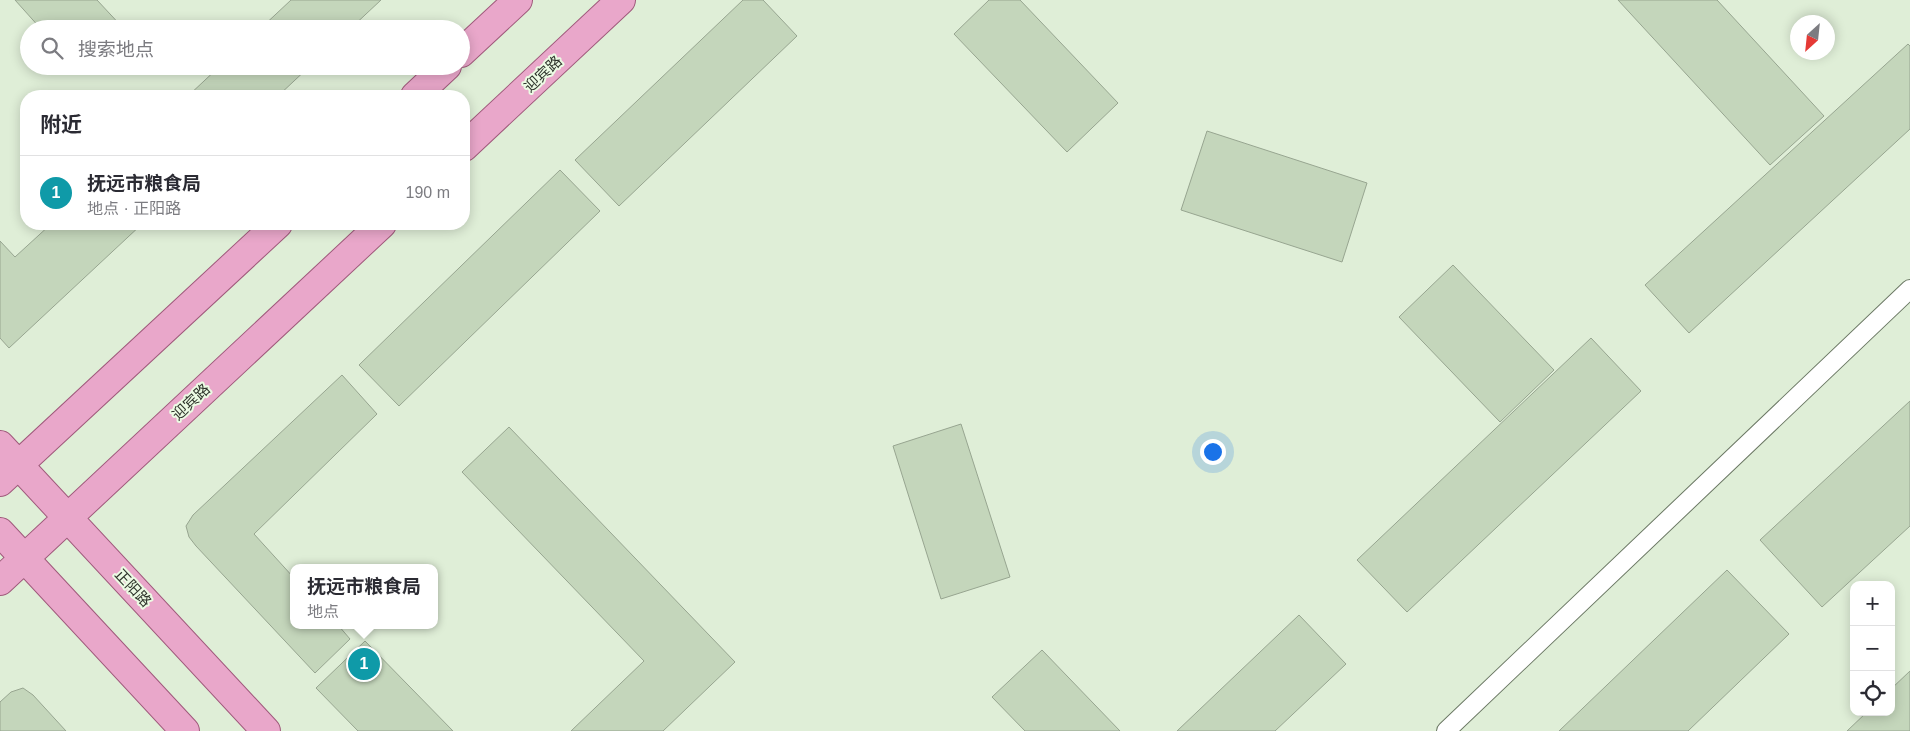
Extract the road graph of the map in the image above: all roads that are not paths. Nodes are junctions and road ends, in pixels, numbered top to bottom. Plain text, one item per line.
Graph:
1 (518, 0) edge
2 (621, 0) edge
3 (470, 45) edge
4 (437, 75) edge
5 (421, 90) edge
6 (470, 142) edge
7 (272, 230) edge
8 (376, 230) edge
9 (1910, 289) edge
10 (0, 445) edge
11 (9, 473) edge
12 (68, 518) junction
13 (0, 532) edge
14 (24, 558) junction
15 (0, 581) edge
16 (185, 731) edge
17 (266, 731) edge
18 (1446, 731) edge

1 - 3 main road
2 - 6 main road, 迎宾路
4 - 5 main road
7 - 11 main road
8 - 12 main road, 迎宾路
9 - 18 street
10 - 11 main road, 正阳路
11 - 12 main road, 正阳路
12 - 14 main road, 迎宾路
12 - 17 main road, 正阳路
13 - 14 main road
14 - 15 main road, 迎宾路
14 - 16 main road

